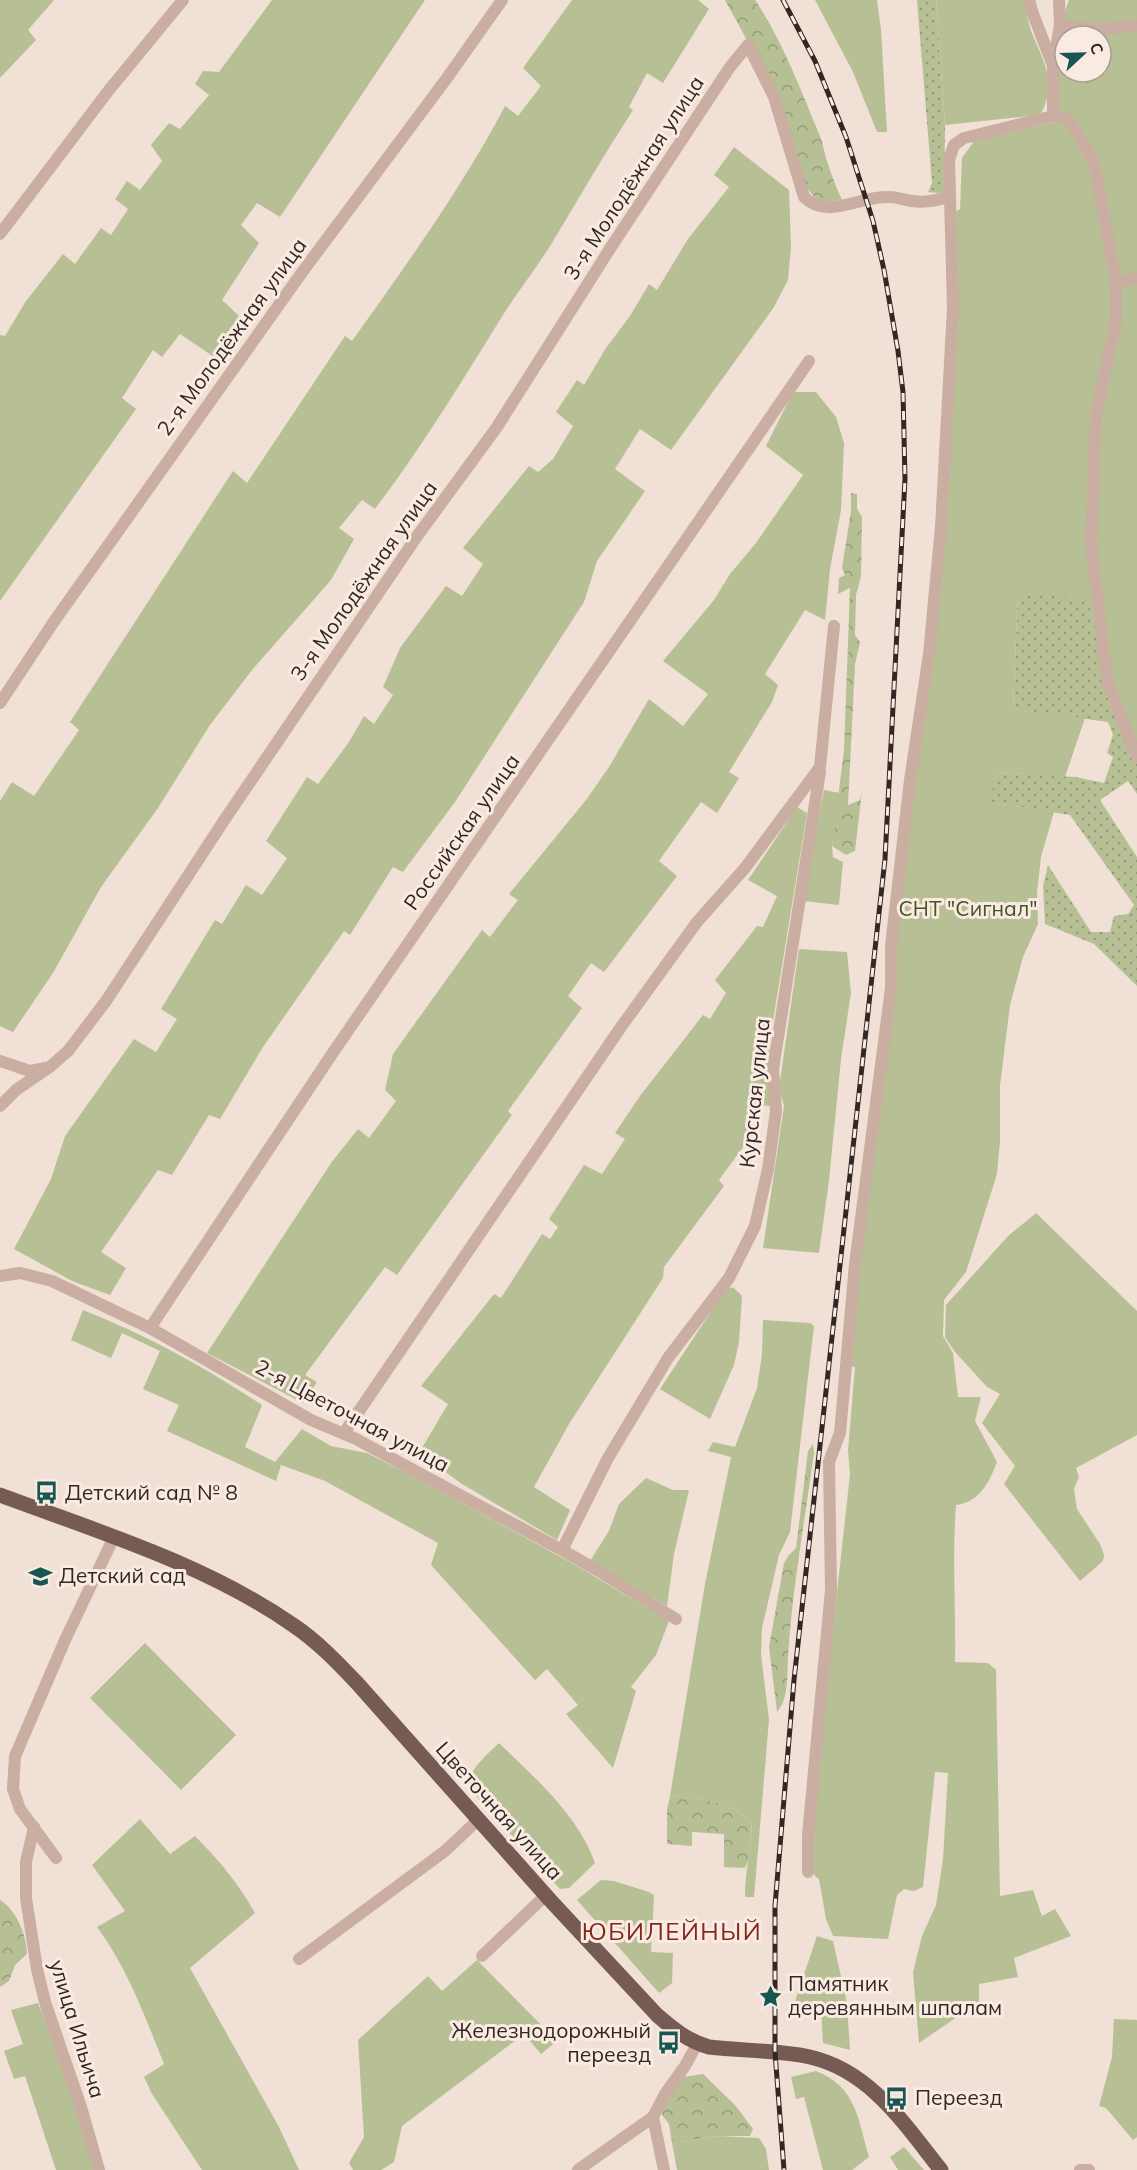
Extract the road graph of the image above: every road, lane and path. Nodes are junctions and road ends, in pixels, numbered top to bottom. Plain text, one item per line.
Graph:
1 (183, 0) edge
2 (502, 0) edge
3 (1029, 0) edge
4 (1059, 0) edge
5 (1060, 24) edge
6 (1137, 25) edge
7 (1113, 28) edge
8 (1053, 64) edge
9 (1053, 84) edge
10 (1053, 116) junction
11 (950, 198) junction
12 (0, 234) edge
13 (1137, 279) edge
14 (1116, 282) junction
15 (809, 361) dead end
16 (834, 626) dead end
17 (0, 703) edge
18 (1137, 757) edge
19 (820, 767) junction
20 (0, 1061) edge
21 (51, 1066) junction
22 (0, 1106) edge
23 (0, 1276) edge
24 (150, 1328) junction
25 (344, 1433) junction
26 (0, 1495) edge
27 (114, 1537) junction
28 (562, 1550) junction
29 (676, 1619) dead end
30 (479, 1819) junction
31 (34, 1827) junction
32 (56, 1858) dead end
33 (808, 1872) dead end
34 (546, 1895) junction
35 (482, 1956) dead end
36 (299, 1959) dead end
37 (696, 2043) junction
38 (653, 2117) junction
39 (99, 2170) edge
40 (578, 2170) edge
41 (664, 2170) edge
42 (941, 2170) edge
43 (1080, 2170) edge
44 (1089, 2170) edge

1 - 12 street
2 - 17 street, 2-я Молодёжная улица
3 - 8 street
4 - 5 street
6 - 7 street
9 - 10 street
10 - 11 street
10 - 14 street
11 - 21 street, 3-я Молодёжная улица
11 - 33 street
13 - 14 street
14 - 18 street
15 - 24 street, Российская улица
16 - 19 street, Курская улица
19 - 25 street
19 - 28 street, Курская улица
20 - 21 street
21 - 22 street, 3-я Молодёжная улица
23 - 24 street, 2-я Цветочная улица
24 - 25 street, 2-я Цветочная улица
25 - 28 street, 2-я Цветочная улица
26 - 27 main road, Цветочная улица
27 - 30 main road, Цветочная улица
27 - 31 street
28 - 29 street, 2-я Цветочная улица
30 - 34 main road, Цветочная улица
30 - 36 street
31 - 32 street
31 - 39 street, улица Ильича
34 - 35 street
34 - 37 main road, Цветочная улица
37 - 38 street
37 - 42 main road, Цветочная улица
38 - 40 street
38 - 41 street
43 - 44 street

